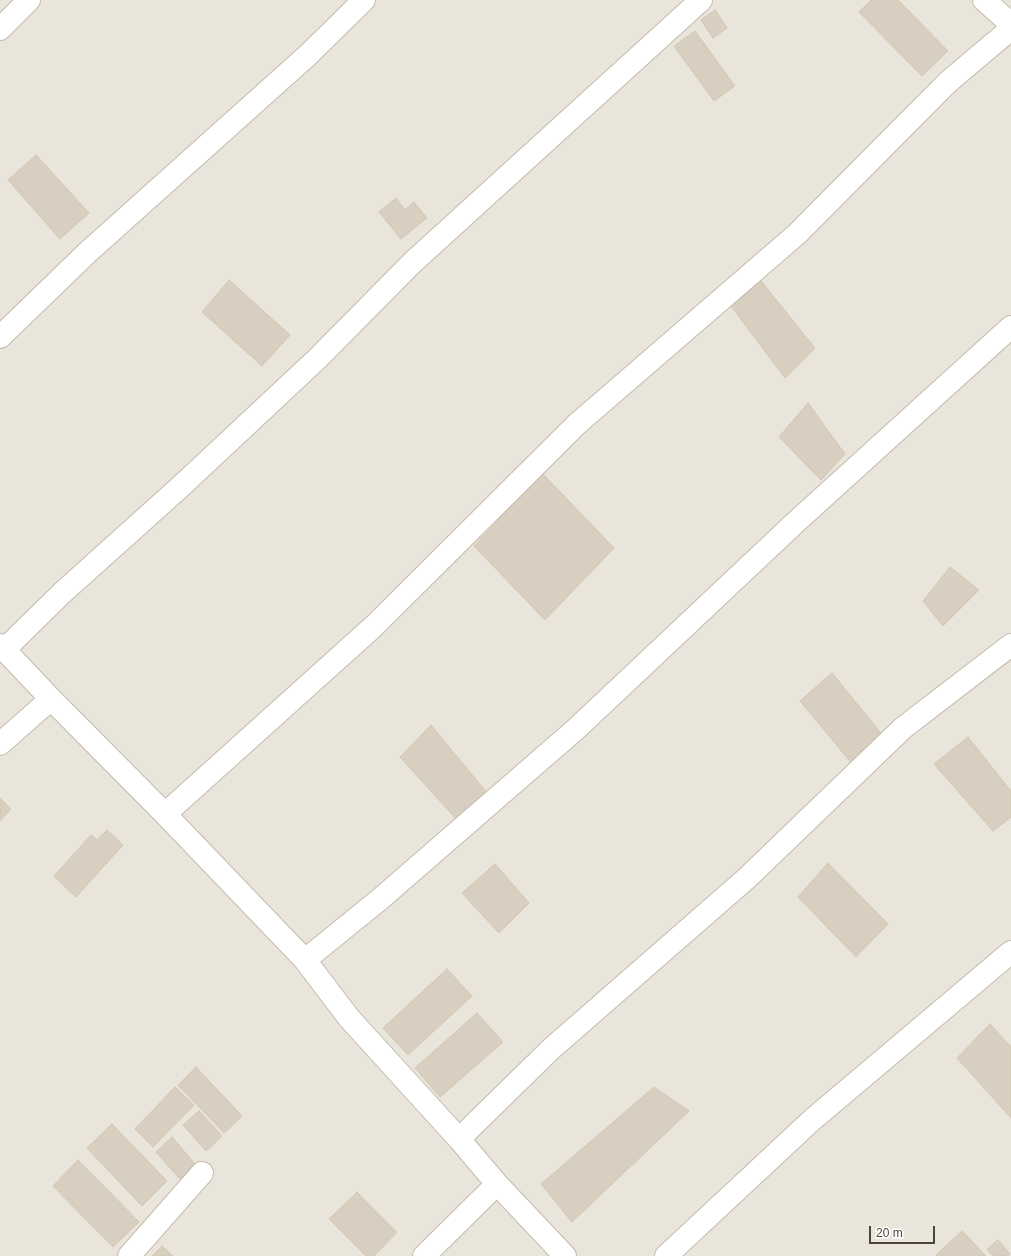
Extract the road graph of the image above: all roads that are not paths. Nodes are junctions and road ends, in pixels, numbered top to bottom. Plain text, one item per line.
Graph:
1 (29, 0) edge
2 (364, 0) edge
3 (701, 0) edge
4 (984, 0) edge
5 (1011, 24) edge
6 (0, 29) edge
7 (1011, 29) edge
8 (1011, 327) edge
9 (0, 337) edge
10 (1011, 645) edge
11 (2, 647) edge
12 (51, 699) junction
13 (0, 744) edge
14 (166, 814) junction
15 (1011, 952) edge
16 (305, 960) junction
17 (459, 1139) junction
18 (202, 1173) dead end
19 (497, 1184) junction
20 (129, 1256) edge
21 (424, 1256) edge
22 (565, 1256) edge
23 (666, 1256) edge

1 - 6 street
2 - 9 street
3 - 11 street
4 - 5 street
7 - 14 street
8 - 16 street
10 - 17 street
11 - 12 street
12 - 13 street
12 - 14 street
14 - 16 street
15 - 23 street
16 - 17 street
17 - 19 street
18 - 20 street
19 - 21 street
19 - 22 street

